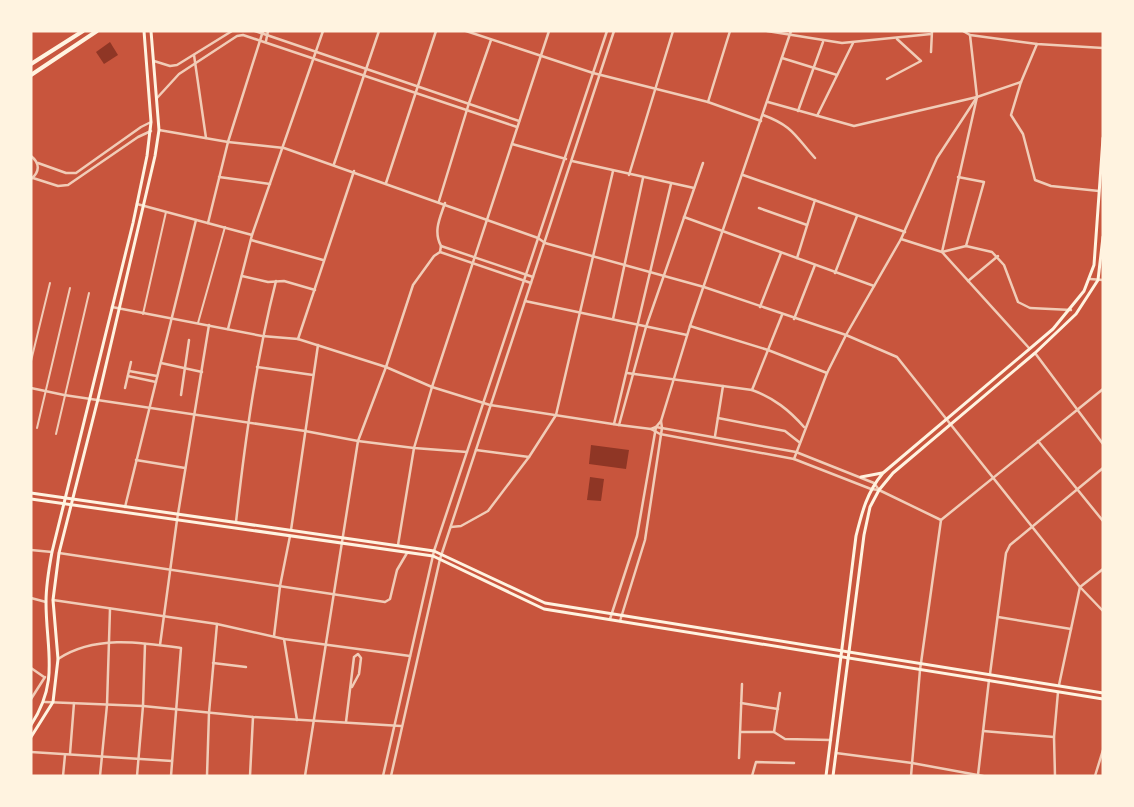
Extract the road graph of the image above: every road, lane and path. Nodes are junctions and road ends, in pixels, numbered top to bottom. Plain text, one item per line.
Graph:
1 (83, 31) edge
2 (97, 31) edge
3 (144, 31) edge
4 (151, 31) edge
5 (232, 31) edge
6 (255, 31) edge
7 (268, 31) edge
8 (323, 31) edge
9 (379, 31) edge
10 (436, 31) edge
11 (466, 31) edge
12 (549, 31) edge
13 (607, 31) edge
14 (614, 31) edge
15 (674, 31) edge
16 (730, 31) edge
17 (767, 31) edge
18 (791, 31) edge
19 (963, 31) edge
20 (263, 33) edge
21 (932, 33) edge
22 (268, 36) junction
23 (790, 36) junction
24 (970, 36) junction
25 (898, 39) junction
26 (261, 40) junction
27 (491, 40) junction
28 (266, 42) junction
29 (823, 42) junction
30 (853, 43) junction
31 (1037, 44) junction
32 (1103, 48) edge
33 (315, 52) junction
34 (931, 52) dead end
35 (194, 55) junction
36 (314, 57) junction
37 (541, 57) junction
38 (782, 58) junction
39 (154, 61) junction
40 (197, 62) junction
41 (31, 64) edge
42 (814, 68) junction
43 (365, 69) junction
44 (593, 73) junction
45 (31, 75) edge
46 (363, 75) junction
47 (600, 75) junction
48 (837, 75) junction
49 (888, 79) dead end
50 (1021, 82) junction
51 (417, 86) junction
52 (656, 89) junction
53 (415, 93) junction
54 (977, 97) junction
55 (157, 98) junction
56 (708, 102) junction
57 (768, 102) junction
58 (468, 103) junction
59 (467, 110) junction
60 (798, 111) junction
61 (763, 115) junction
62 (817, 116) junction
63 (519, 121) junction
64 (761, 121) junction
65 (151, 122) junction
66 (517, 127) junction
67 (159, 130) junction
68 (151, 132) junction
69 (206, 138) junction
70 (1103, 138) edge
71 (228, 142) junction
72 (512, 144) junction
73 (284, 148) junction
74 (31, 156) edge
75 (815, 158) dead end
76 (566, 159) junction
77 (572, 161) junction
78 (38, 163) junction
79 (702, 163) dead end
80 (334, 164) junction
81 (354, 171) junction
82 (613, 171) junction
83 (629, 175) junction
84 (742, 175) junction
85 (219, 177) junction
86 (958, 177) junction
87 (643, 178) junction
88 (32, 179) edge
89 (386, 183) junction
90 (270, 184) junction
91 (671, 184) junction
92 (694, 188) junction
93 (1099, 190) junction
94 (815, 200) junction
95 (439, 201) junction
96 (445, 203) junction
97 (137, 204) junction
98 (143, 206) junction
99 (759, 208) dead end
100 (166, 212) junction
101 (857, 216) junction
102 (684, 217) junction
103 (488, 219) junction
104 (196, 220) junction
105 (208, 223) junction
106 (807, 224) junction
107 (225, 227) junction
108 (723, 232) junction
109 (905, 232) junction
110 (252, 234) junction
111 (1103, 237) edge
112 (538, 238) junction
113 (901, 239) junction
114 (251, 240) junction
115 (545, 243) junction
116 (441, 246) junction
117 (966, 246) junction
118 (440, 252) junction
119 (942, 252) junction
120 (781, 253) junction
121 (475, 256) junction
122 (594, 256) junction
123 (998, 256) junction
124 (797, 258) junction
125 (323, 260) junction
126 (473, 262) junction
127 (624, 265) junction
128 (815, 265) junction
129 (651, 271) junction
130 (835, 273) junction
131 (665, 274) junction
132 (526, 275) junction
133 (242, 276) junction
134 (533, 277) junction
135 (1090, 279) junction
136 (1100, 280) edge
137 (276, 281) junction
138 (524, 281) junction
139 (968, 281) junction
140 (50, 283) dead end
141 (531, 283) junction
142 (874, 286) junction
143 (704, 287) junction
144 (70, 288) dead end
145 (315, 290) junction
146 (89, 293) dead end
147 (525, 301) junction
148 (760, 307) junction
149 (112, 308) junction
150 (119, 309) junction
151 (1071, 310) junction
152 (580, 312) junction
153 (143, 314) junction
154 (782, 315) junction
155 (170, 319) junction
156 (794, 319) junction
157 (612, 320) junction
158 (198, 323) junction
159 (209, 325) junction
160 (638, 325) junction
161 (690, 326) junction
162 (646, 327) junction
163 (228, 329) junction
164 (687, 335) junction
165 (846, 335) junction
166 (262, 336) junction
167 (189, 340) dead end
168 (298, 340) junction
169 (318, 345) junction
170 (1029, 348) junction
171 (768, 350) junction
172 (1035, 353) junction
173 (31, 361) edge
174 (131, 362) dead end
175 (161, 363) junction
176 (257, 367) junction
177 (386, 367) junction
178 (185, 368) junction
179 (129, 371) junction
180 (202, 372) junction
181 (627, 373) junction
182 (827, 373) junction
183 (634, 374) junction
184 (313, 375) junction
185 (128, 376) junction
186 (157, 376) junction
187 (674, 380) junction
188 (156, 382) junction
189 (432, 386) junction
190 (723, 386) junction
191 (31, 388) edge
192 (125, 388) dead end
193 (1103, 389) edge
194 (752, 390) junction
195 (45, 392) junction
196 (64, 395) junction
197 (181, 395) dead end
198 (90, 398) junction
199 (98, 399) junction
200 (484, 403) junction
201 (490, 405) junction
202 (150, 408) junction
203 (1078, 410) junction
204 (195, 414) junction
205 (556, 415) junction
206 (718, 418) junction
207 (946, 418) junction
208 (661, 421) junction
209 (247, 422) junction
210 (614, 424) junction
211 (619, 424) junction
212 (951, 424) junction
213 (656, 427) junction
214 (37, 428) dead end
215 (662, 428) junction
216 (804, 428) junction
217 (651, 429) junction
218 (305, 431) junction
219 (655, 432) junction
220 (56, 434) dead end
221 (660, 434) junction
222 (715, 436) junction
223 (358, 441) junction
224 (1038, 441) junction
225 (799, 442) junction
226 (1103, 444) edge
227 (414, 448) junction
228 (476, 450) junction
229 (467, 452) junction
230 (796, 452) junction
231 (529, 457) junction
232 (794, 459) junction
233 (136, 460) junction
234 (185, 468) junction
235 (1103, 468) edge
236 (883, 473) junction
237 (861, 477) junction
238 (995, 477) junction
239 (874, 483) junction
240 (871, 489) junction
241 (880, 490) junction
242 (1077, 490) junction
243 (31, 492) edge
244 (66, 498) junction
245 (73, 498) junction
246 (31, 499) edge
247 (64, 504) junction
248 (71, 505) junction
249 (125, 507) junction
250 (178, 514) junction
251 (176, 520) junction
252 (941, 520) junction
253 (1103, 520) edge
254 (236, 522) junction
255 (451, 527) junction
256 (1034, 527) junction
257 (291, 530) junction
258 (290, 536) junction
259 (343, 537) junction
260 (342, 543) junction
261 (398, 545) junction
262 (31, 550) edge
263 (434, 551) junction
264 (52, 552) junction
265 (58, 553) junction
266 (407, 553) junction
267 (442, 553) junction
268 (433, 556) junction
269 (440, 559) junction
270 (1103, 569) edge
271 (171, 570) junction
272 (280, 586) junction
273 (1080, 587) junction
274 (333, 594) junction
275 (31, 598) edge
276 (53, 600) junction
277 (46, 602) junction
278 (110, 609) junction
279 (1103, 611) edge
280 (613, 614) junction
281 (163, 616) junction
282 (622, 616) junction
283 (998, 617) junction
284 (610, 621) junction
285 (619, 622) junction
286 (217, 624) junction
287 (1071, 629) junction
288 (274, 636) junction
289 (284, 638) junction
290 (108, 643) junction
291 (145, 644) junction
292 (160, 645) junction
293 (325, 645) junction
294 (843, 652) junction
295 (850, 653) junction
296 (410, 656) junction
297 (58, 658) junction
298 (843, 658) junction
299 (849, 658) junction
300 (213, 663) junction
301 (921, 664) junction
302 (246, 667) dead end
303 (31, 668) edge
304 (920, 670) junction
305 (990, 674) junction
306 (45, 677) junction
307 (989, 680) junction
308 (49, 681) junction
309 (742, 684) dead end
310 (1059, 685) junction
311 (352, 687) junction
312 (1058, 691) junction
313 (780, 693) dead end
314 (1103, 693) edge
315 (31, 699) edge
316 (1103, 699) edge
317 (45, 702) junction
318 (53, 702) junction
319 (74, 703) junction
320 (741, 703) junction
321 (107, 705) junction
322 (143, 706) junction
323 (778, 709) junction
324 (176, 710) junction
325 (209, 713) junction
326 (253, 717) junction
327 (297, 720) junction
328 (314, 720) junction
329 (346, 722) junction
330 (31, 725) edge
331 (395, 725) junction
332 (401, 726) junction
333 (983, 731) junction
334 (741, 732) junction
335 (774, 732) junction
336 (31, 737) edge
337 (1054, 737) junction
338 (831, 740) junction
339 (1103, 750) edge
340 (31, 752) edge
341 (836, 753) junction
342 (65, 754) junction
343 (70, 755) junction
344 (102, 757) junction
345 (740, 758) dead end
346 (138, 759) junction
347 (172, 761) junction
348 (794, 763) dead end
349 (912, 763) junction
350 (963, 774) edge
351 (978, 775) edge
352 (63, 776) edge
353 (100, 776) edge
354 (137, 776) edge
355 (171, 776) edge
356 (207, 776) edge
357 (250, 776) edge
358 (305, 776) edge
359 (383, 776) edge
360 (391, 776) edge
361 (752, 776) edge
362 (826, 776) edge
363 (833, 776) edge
364 (911, 776) edge
365 (983, 776) edge
366 (1055, 776) edge
367 (1095, 776) edge

1 - 41 main road
2 - 45 main road
3 - 65 main road
4 - 39 main road
5 - 35 street
6 - 20 street
7 - 22 street
8 - 33 street
9 - 43 street
10 - 51 street
11 - 27 street
12 - 37 street
13 - 44 street
14 - 47 street
15 - 52 street
16 - 56 street
17 - 23 street
18 - 23 street
19 - 24 street
20 - 22 street
20 - 26 street
21 - 25 street
21 - 34 street
22 - 28 street
22 - 33 street
23 - 29 street
23 - 38 street
24 - 31 street
24 - 54 street
25 - 30 street
25 - 49 street
26 - 28 street
26 - 40 street
26 - 71 street
27 - 37 street
27 - 58 street
28 - 36 street
29 - 30 street
29 - 42 street
30 - 48 street
31 - 32 street
31 - 50 street
33 - 36 street
33 - 43 street
35 - 39 street
35 - 40 street
36 - 46 street
36 - 73 street
37 - 44 street
37 - 63 street
38 - 42 street
38 - 57 street
39 - 55 main road
40 - 55 street
40 - 69 street
42 - 48 street
42 - 60 street
43 - 46 street
43 - 51 street
44 - 47 street
44 - 76 street
46 - 53 street
46 - 80 street
47 - 52 street
47 - 77 street
48 - 62 street
50 - 54 street
50 - 93 street
51 - 53 street
51 - 58 street
52 - 56 street
52 - 83 street
53 - 59 street
53 - 89 street
54 - 62 street
54 - 86 street
54 - 109 street
55 - 67 main road
56 - 64 street
57 - 60 street
57 - 61 street
58 - 59 street
58 - 63 street
59 - 66 street
59 - 95 street
60 - 62 street
61 - 64 street
61 - 75 street
63 - 66 street
64 - 84 street
65 - 68 main road
65 - 78 street
66 - 72 street
67 - 69 street
67 - 98 main road
68 - 88 street
68 - 97 main road
69 - 71 street
70 - 93 main road
71 - 73 street
71 - 85 street
72 - 76 street
72 - 103 street
73 - 80 street
73 - 90 street
74 - 78 street
76 - 112 street
77 - 82 street
77 - 115 street
78 - 88 street
79 - 92 street
80 - 81 street
81 - 89 street
81 - 125 street
82 - 83 street
82 - 122 street
83 - 87 street
84 - 94 street
84 - 108 street
85 - 90 street
85 - 105 street
86 - 117 street
86 - 119 street
87 - 91 street
87 - 127 street
89 - 95 street
90 - 110 street
91 - 92 street
91 - 129 street
92 - 102 street
93 - 135 main road
94 - 101 street
94 - 106 street
95 - 96 street
96 - 103 street
96 - 116 street
97 - 98 street
97 - 149 main road
98 - 100 street
98 - 150 main road
99 - 106 street
100 - 104 street
100 - 153 street
101 - 109 street
101 - 130 street
102 - 108 street
102 - 131 street
103 - 112 street
103 - 121 street
104 - 105 street
104 - 155 street
105 - 107 street
106 - 124 street
107 - 110 street
107 - 158 street
108 - 120 street
108 - 143 street
109 - 113 street
110 - 114 street
111 - 136 main road
112 - 115 street
112 - 132 street
113 - 119 street
113 - 142 street
114 - 125 street
114 - 133 street
115 - 122 street
115 - 134 street
116 - 118 street
116 - 121 street
117 - 119 street
117 - 123 street
118 - 126 street
118 - 177 street
119 - 139 street
120 - 124 street
120 - 148 street
121 - 126 street
121 - 132 street
122 - 127 street
122 - 152 street
123 - 139 street
123 - 151 street
124 - 128 street
125 - 145 street
126 - 138 street
126 - 189 street
127 - 129 street
127 - 157 street
128 - 130 street
128 - 156 street
129 - 131 street
129 - 160 street
130 - 142 street
131 - 143 street
131 - 162 street
132 - 134 street
132 - 138 street
133 - 137 street
133 - 163 street
134 - 141 street
135 - 136 street
135 - 151 main road
136 - 172 main road
137 - 145 street
137 - 166 street
138 - 141 street
138 - 200 street
139 - 170 street
140 - 173 street
141 - 147 street
142 - 165 street
143 - 148 street
143 - 161 street
144 - 195 street
145 - 168 street
146 - 196 street
147 - 152 street
147 - 201 street
148 - 154 street
149 - 150 street
149 - 198 main road
150 - 153 street
150 - 199 main road
151 - 170 main road
152 - 157 street
152 - 205 street
153 - 155 street
154 - 156 street
154 - 171 street
155 - 158 street
155 - 175 street
156 - 165 street
157 - 160 street
158 - 159 street
159 - 163 street
159 - 180 street
160 - 162 street
160 - 181 street
161 - 164 street
161 - 171 street
162 - 164 street
162 - 183 street
163 - 166 street
164 - 187 street
165 - 182 street
165 - 207 street
166 - 168 street
166 - 176 street
167 - 178 street
168 - 169 street
169 - 177 street
169 - 184 street
170 - 207 main road
171 - 182 street
171 - 194 street
172 - 203 street
172 - 212 main road
174 - 179 street
175 - 178 street
175 - 186 street
176 - 184 street
176 - 209 street
177 - 189 street
177 - 223 street
178 - 180 street
178 - 197 street
179 - 185 street
179 - 186 street
180 - 204 street
181 - 183 street
181 - 210 street
182 - 216 street
183 - 187 street
183 - 211 street
184 - 218 street
185 - 188 street
185 - 192 street
186 - 188 street
187 - 190 street
187 - 208 street
188 - 202 street
189 - 200 street
189 - 227 street
190 - 194 street
190 - 206 street
191 - 195 street
193 - 203 street
194 - 216 street
195 - 196 street
195 - 214 street
196 - 198 street
196 - 220 street
198 - 199 street
198 - 244 main road
199 - 202 street
199 - 245 main road
200 - 201 street
200 - 229 street
201 - 205 street
201 - 228 street
202 - 204 street
202 - 233 street
203 - 224 street
203 - 226 street
204 - 209 street
204 - 234 street
205 - 210 street
205 - 231 street
206 - 222 street
206 - 225 street
207 - 212 street
207 - 236 main road
208 - 213 street
208 - 215 street
209 - 218 street
209 - 254 street
210 - 211 street
211 - 217 street
212 - 238 street
212 - 241 main road
213 - 215 street
213 - 217 street
213 - 219 street
215 - 221 street
215 - 222 street
216 - 225 street
217 - 219 street
218 - 223 street
218 - 257 street
219 - 221 street
219 - 280 street
221 - 232 street
221 - 282 street
222 - 230 street
223 - 227 street
223 - 259 street
224 - 238 street
224 - 242 street
225 - 230 street
227 - 229 street
227 - 261 street
228 - 231 street
228 - 255 street
229 - 263 street
230 - 232 street
230 - 237 street
231 - 255 street
232 - 240 street
233 - 234 street
233 - 249 street
234 - 250 street
235 - 242 street
236 - 237 main road
236 - 239 main road
237 - 239 street
238 - 252 street
238 - 256 street
239 - 240 main road
239 - 241 street
240 - 241 street
240 - 294 main road
241 - 252 street
241 - 295 main road
242 - 253 street
242 - 256 street
243 - 244 main road
244 - 245 main road
244 - 247 main road
245 - 248 main road
245 - 249 main road
246 - 247 main road
247 - 248 main road
247 - 264 main road
248 - 251 main road
248 - 265 main road
249 - 250 main road
250 - 251 street
250 - 254 main road
251 - 258 main road
251 - 271 street
252 - 301 street
254 - 257 main road
255 - 267 street
256 - 273 street
256 - 283 street
257 - 259 main road
258 - 260 main road
258 - 272 street
259 - 260 street
259 - 261 main road
260 - 266 main road
260 - 274 street
261 - 263 main road
262 - 264 street
263 - 267 main road
263 - 268 street
264 - 277 main road
265 - 271 street
265 - 276 main road
266 - 268 main road
266 - 274 street
267 - 269 street
267 - 280 main road
268 - 269 main road
268 - 296 street
269 - 284 main road
269 - 332 street
270 - 273 street
271 - 272 street
271 - 281 street
272 - 274 street
272 - 288 street
273 - 279 street
273 - 287 street
274 - 293 street
275 - 277 street
276 - 278 street
276 - 297 main road
277 - 308 main road
278 - 281 street
278 - 290 street
280 - 282 main road
280 - 284 street
281 - 286 street
281 - 292 street
282 - 285 street
282 - 294 main road
283 - 287 street
283 - 305 street
284 - 285 main road
285 - 298 main road
286 - 288 street
286 - 300 street
287 - 310 street
288 - 289 street
289 - 293 street
289 - 327 street
290 - 291 street
290 - 297 street
290 - 321 street
291 - 292 street
291 - 322 street
292 - 324 street
293 - 296 street
293 - 328 street
294 - 295 main road
294 - 298 main road
295 - 299 main road
295 - 301 main road
296 - 331 street
297 - 318 main road
298 - 299 main road
298 - 338 main road
299 - 304 main road
299 - 341 main road
300 - 302 street
300 - 325 street
301 - 304 street
301 - 305 main road
303 - 306 street
304 - 307 main road
304 - 349 street
305 - 310 main road
306 - 308 street
306 - 315 street
307 - 312 main road
307 - 333 street
308 - 317 main road
309 - 320 street
310 - 314 main road
311 - 311 street
311 - 329 street
312 - 316 main road
312 - 337 street
313 - 323 street
317 - 318 street
317 - 330 main road
318 - 319 street
318 - 336 main road
319 - 321 street
319 - 343 street
320 - 323 street
320 - 334 street
321 - 322 street
321 - 344 street
322 - 324 street
322 - 346 street
323 - 335 street
324 - 325 street
324 - 347 street
325 - 326 street
325 - 356 street
326 - 327 street
326 - 357 street
327 - 328 street
328 - 329 street
328 - 358 street
329 - 331 street
331 - 332 street
331 - 359 street
332 - 360 street
333 - 337 street
333 - 351 street
334 - 335 street
334 - 345 street
335 - 338 street
337 - 366 street
338 - 362 main road
339 - 367 street
340 - 342 street
341 - 349 street
341 - 363 main road
342 - 343 street
342 - 352 street
343 - 344 street
344 - 346 street
344 - 353 street
346 - 347 street
346 - 354 street
347 - 355 street
348 - 361 street
349 - 350 street
349 - 364 street
350 - 351 street
351 - 365 street

